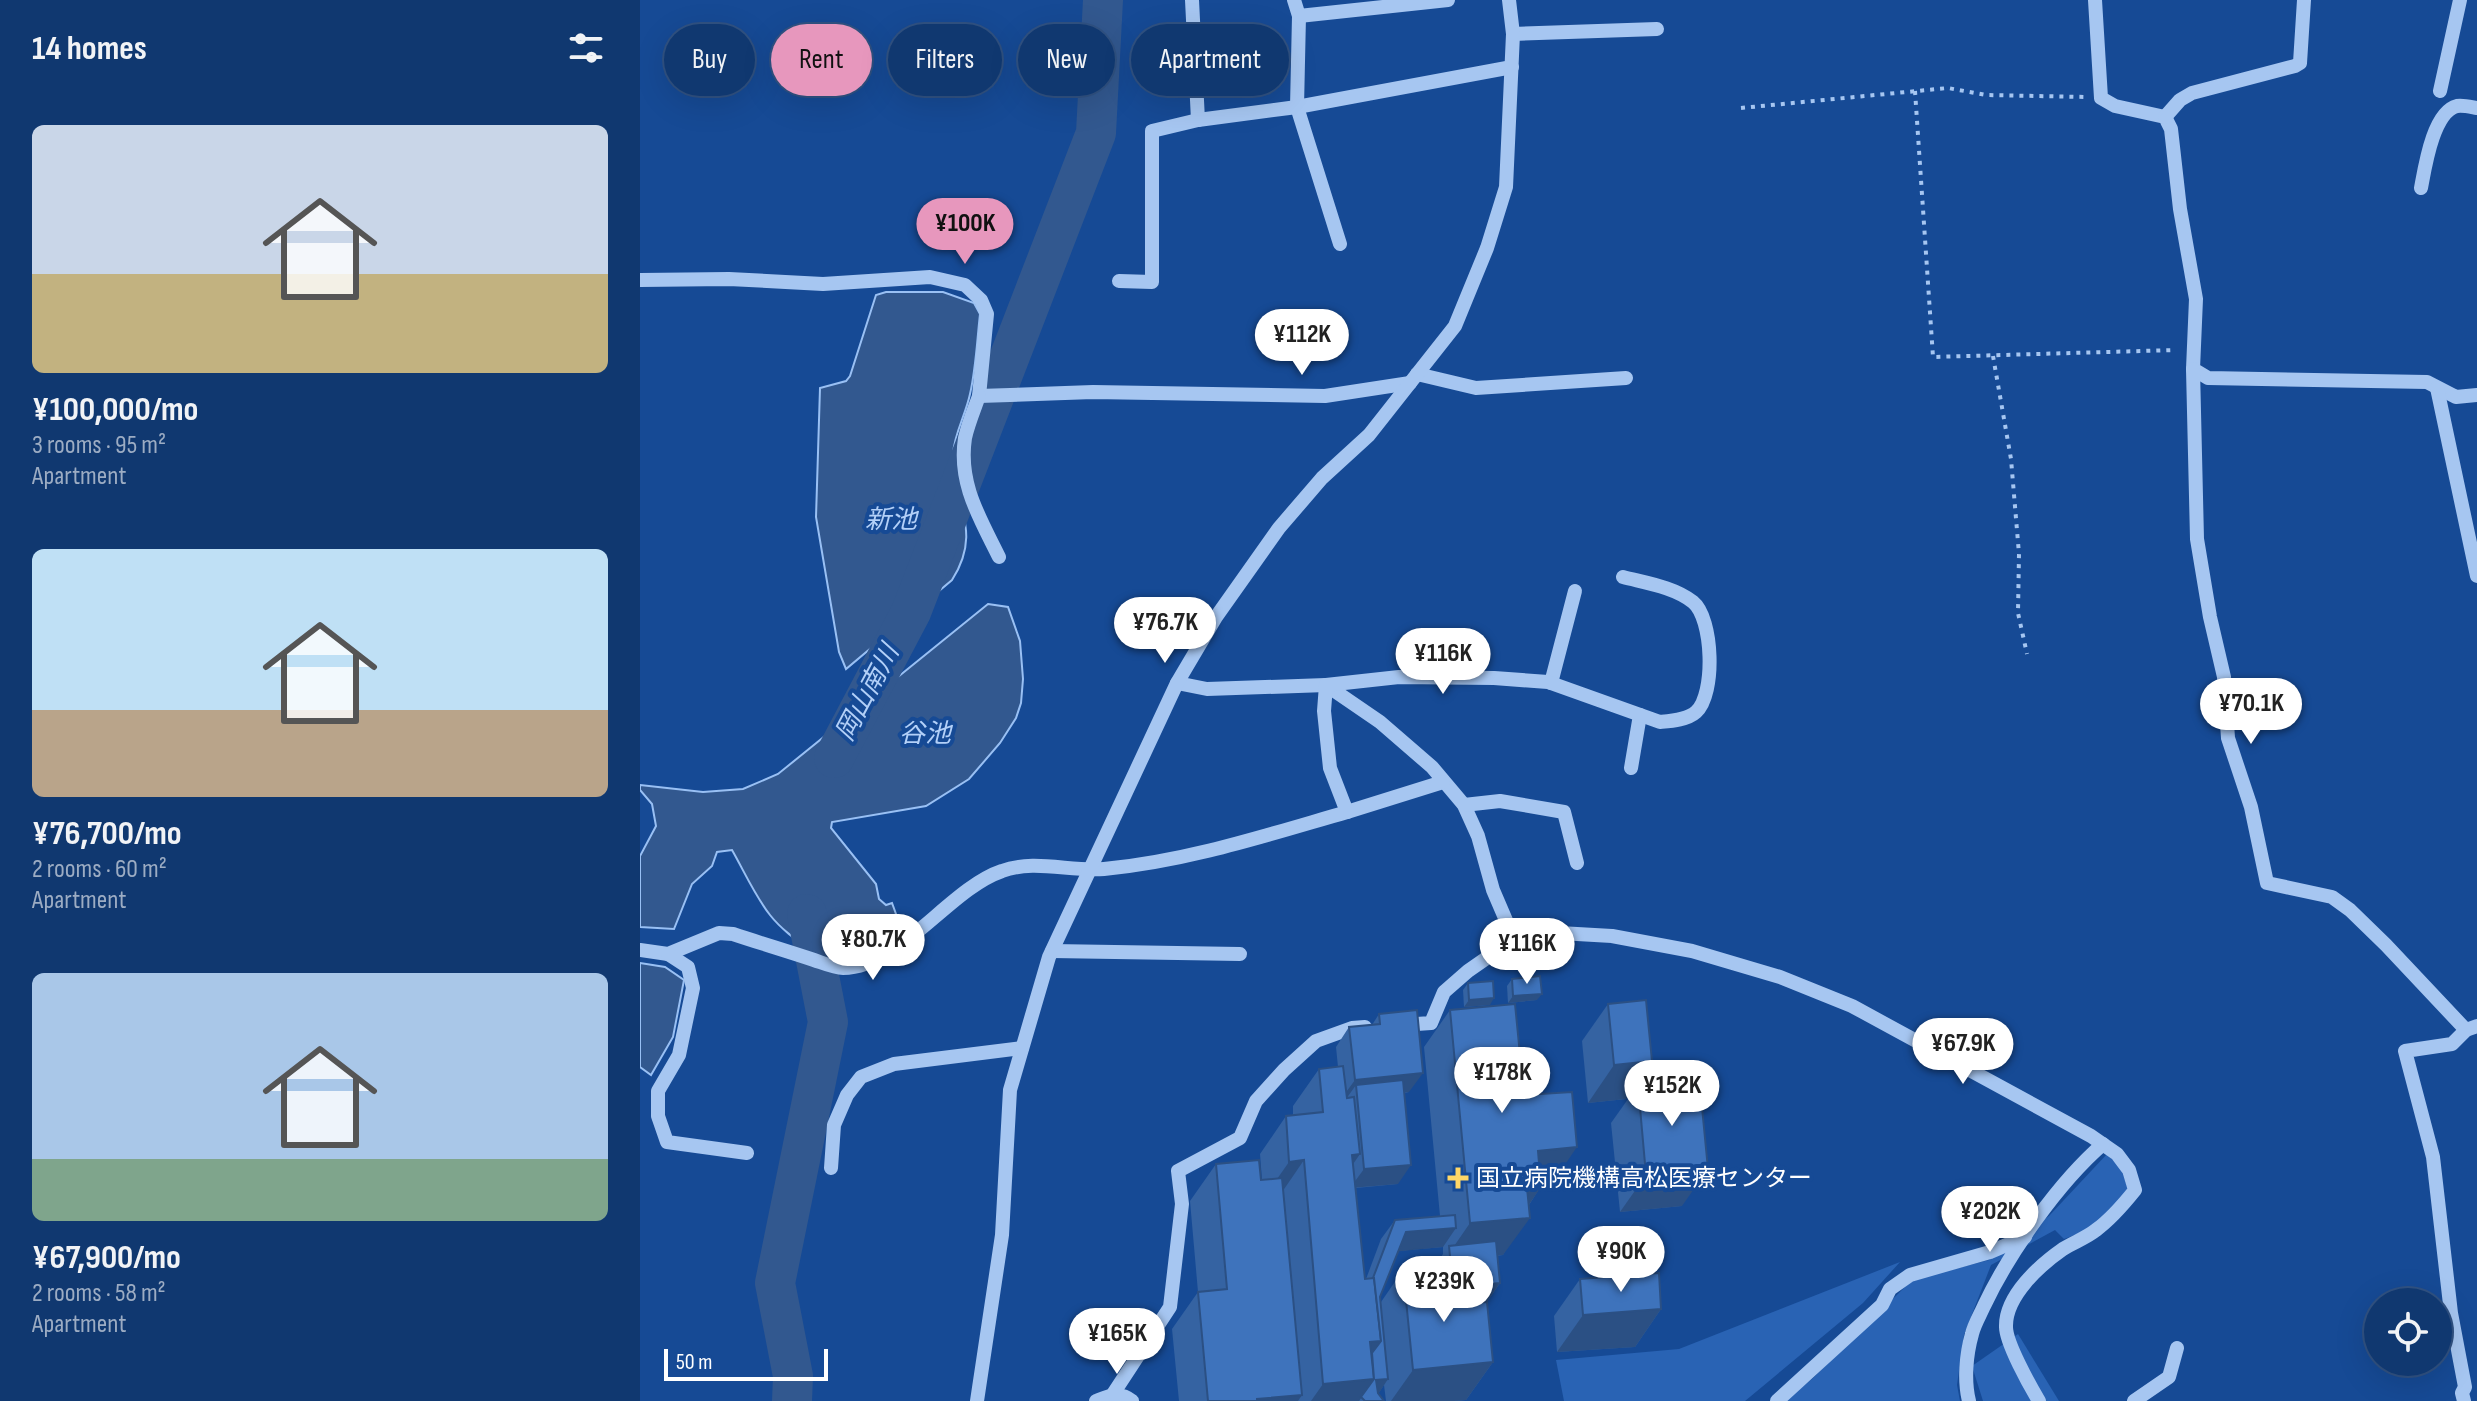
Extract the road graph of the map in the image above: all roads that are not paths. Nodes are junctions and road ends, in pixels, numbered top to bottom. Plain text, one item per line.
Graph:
1 (1192, 0) edge
2 (1294, 0) edge
3 (1448, 0) edge
4 (1509, 0) edge
5 (2095, 0) edge
6 (2304, 0) edge
7 (2460, 0) edge
8 (1299, 16) junction
9 (1657, 29) dead end
10 (1513, 34) junction
11 (1512, 67) junction
12 (2440, 91) dead end
13 (1297, 107) junction
14 (2477, 108) edge
15 (2165, 117) junction
16 (1198, 120) junction
17 (2421, 188) dead end
18 (1340, 244) dead end
19 (640, 280) edge
20 (1119, 281) dead end
21 (2193, 369) junction
22 (1626, 378) dead end
23 (1413, 379) junction
24 (2437, 388) junction
25 (2477, 395) edge
26 (979, 396) junction
27 (999, 557) dead end
28 (2477, 576) edge
29 (1623, 577) dead end
30 (1575, 591) dead end
31 (1177, 683) junction
32 (1551, 683) junction
33 (1326, 685) junction
34 (1640, 715) junction
35 (1631, 768) dead end
36 (1443, 782) junction
37 (1464, 805) junction
38 (1347, 812) junction
39 (1577, 863) dead end
40 (1090, 868) junction
41 (1514, 939) junction
42 (640, 950) edge
43 (1052, 951) junction
44 (668, 954) junction
45 (1240, 954) dead end
46 (2472, 1028) edge
47 (1022, 1048) junction
48 (2103, 1144) junction
49 (747, 1153) dead end
50 (831, 1168) dead end
51 (2025, 1237) junction
52 (2177, 1348) dead end
53 (1113, 1394) junction
54 (2465, 1394) edge
55 (977, 1401) edge
56 (1096, 1401) edge
57 (1132, 1401) edge
58 (1777, 1401) edge
59 (1969, 1401) edge
60 (2039, 1401) edge
61 (2134, 1401) edge

1 - 16 street
2 - 8 street
3 - 8 street
4 - 10 street
5 - 15 street
6 - 15 street
7 - 12 street
8 - 13 street
9 - 10 street
10 - 11 street
11 - 13 street
11 - 23 street
13 - 16 street
13 - 18 street
14 - 17 street
15 - 21 street
16 - 20 street
19 - 26 street
21 - 24 street
21 - 46 street
22 - 23 street
23 - 26 street
23 - 31 street
24 - 25 street
24 - 28 street
26 - 27 street
29 - 34 street
30 - 32 street
31 - 33 street
31 - 40 street
32 - 33 street
32 - 34 street
33 - 36 street
33 - 38 street
34 - 35 street
36 - 37 street
36 - 38 street
37 - 39 street
37 - 41 street
38 - 40 street
40 - 43 street
40 - 44 street
41 - 48 street
41 - 53 street
42 - 44 street
43 - 45 street
43 - 47 street
44 - 49 street
46 - 54 street
47 - 50 street
47 - 55 street
48 - 51 street
48 - 60 street
51 - 58 street
51 - 59 street
52 - 61 street
53 - 56 street
53 - 57 street

